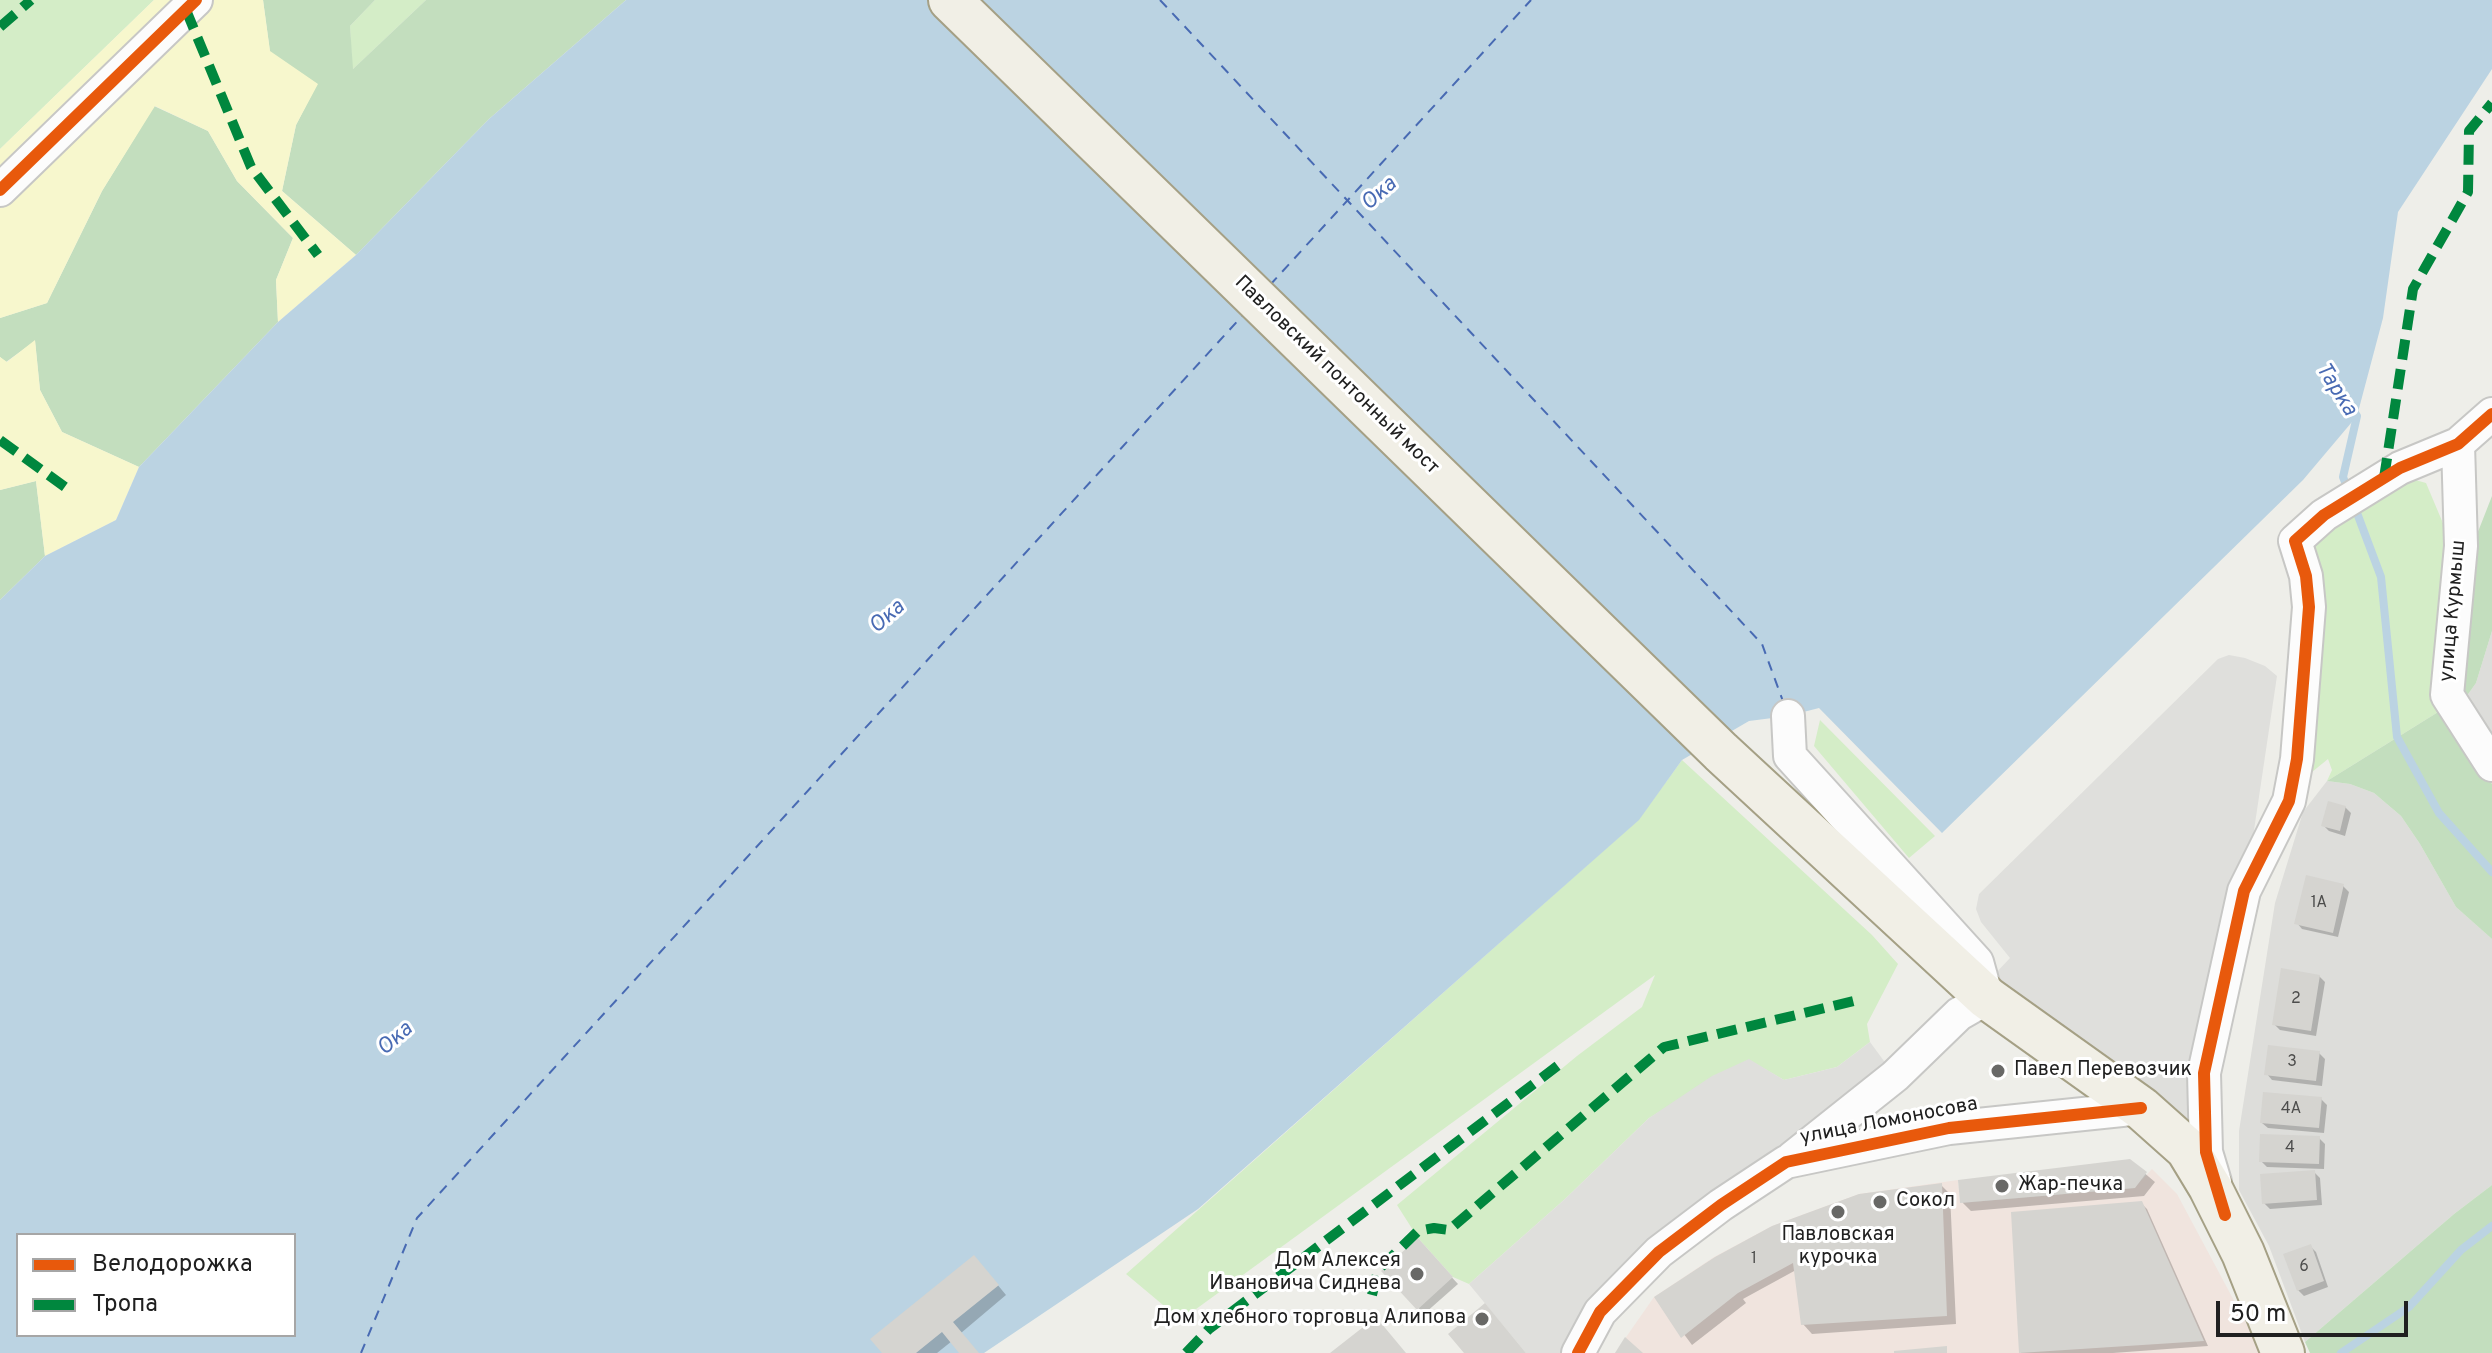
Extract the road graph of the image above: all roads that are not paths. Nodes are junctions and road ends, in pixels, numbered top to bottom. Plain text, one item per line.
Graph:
1 (196, 0) edge
2 (950, 0) edge
3 (0, 190) edge
4 (2492, 414) edge
5 (2458, 444) junction
6 (1788, 716) dead end
7 (2492, 765) edge
8 (1987, 998) junction
9 (2141, 1108) junction
10 (1786, 1162) junction
11 (2225, 1215) junction
12 (1578, 1353) edge
13 (2283, 1353) edge

1 - 3 street
2 - 8 main road, Павловский понтонный мост
4 - 5 street
5 - 7 street, улица Курмыш
5 - 11 street
6 - 8 street
8 - 9 main road, Павловский понтонный мост
8 - 10 street
9 - 10 street, улица Ломоносова
9 - 11 main road, Павловский понтонный мост
10 - 12 street, улица Ломоносова
11 - 13 main road, Павловский понтонный мост

